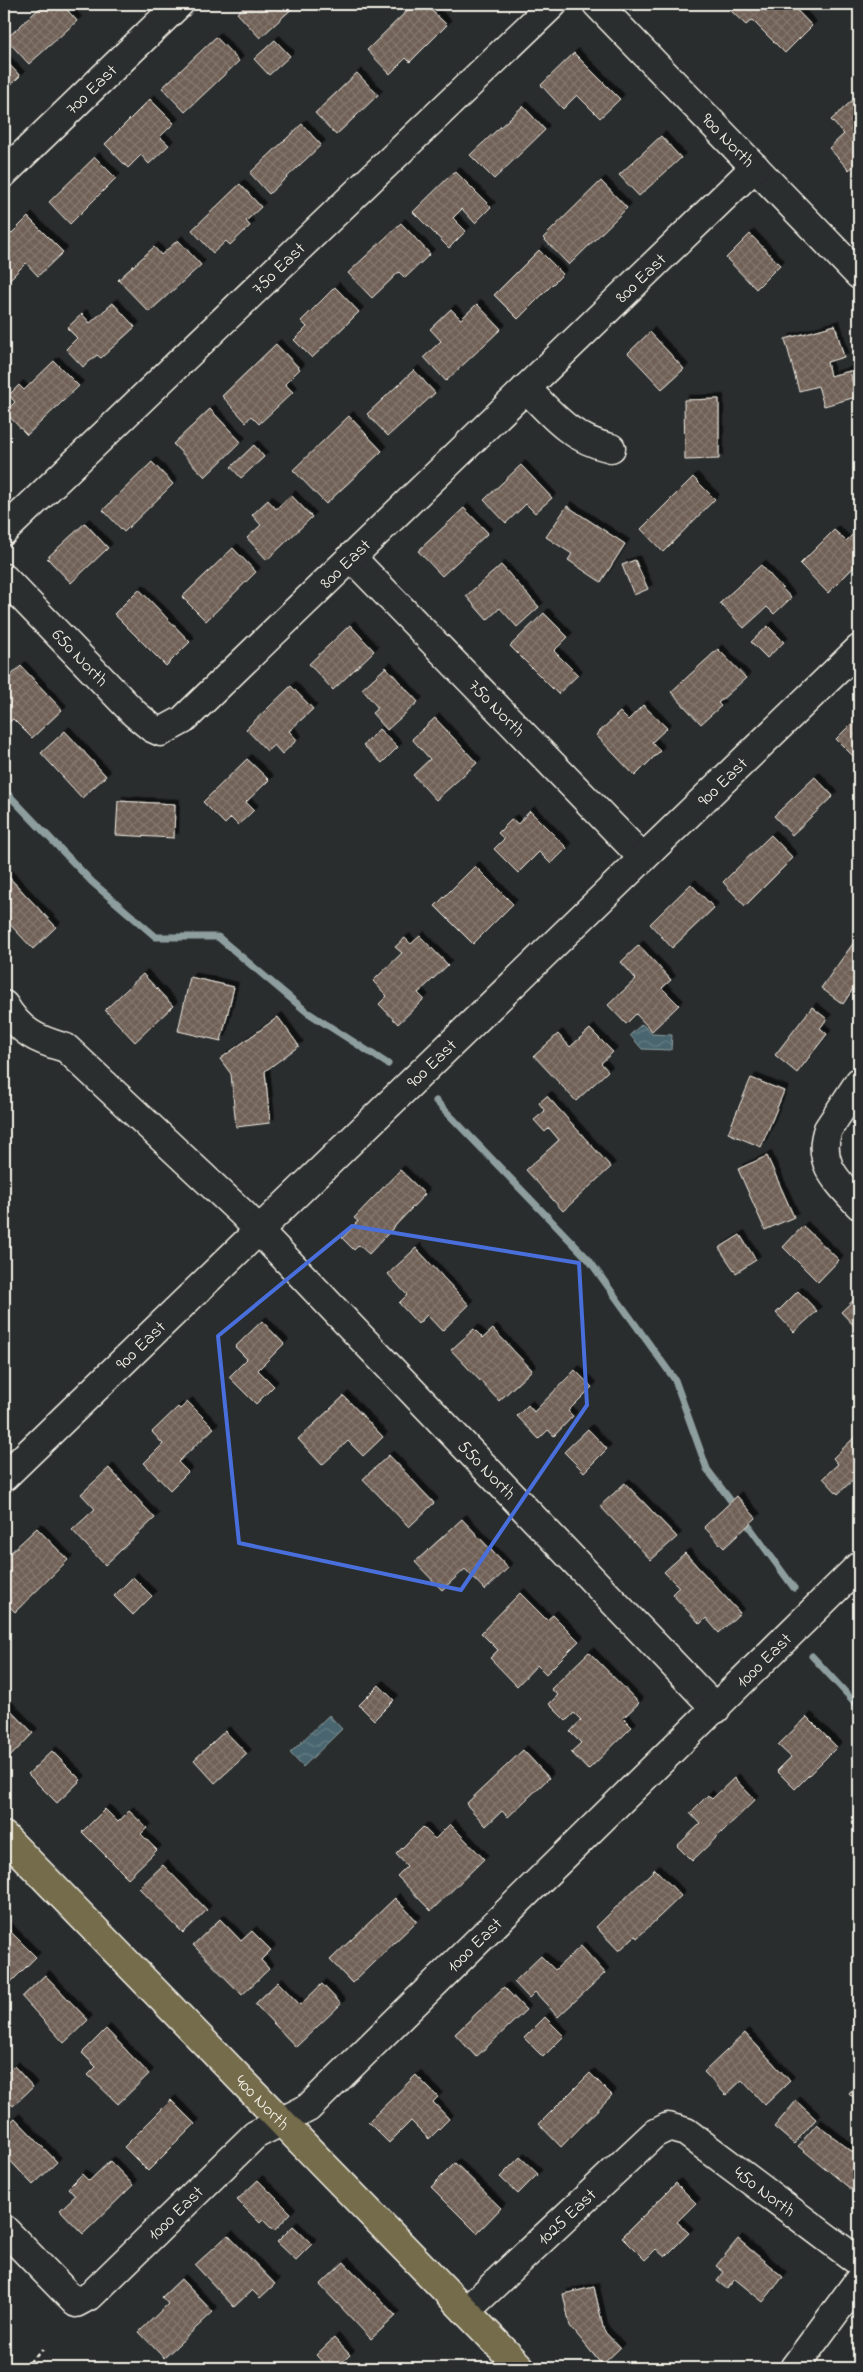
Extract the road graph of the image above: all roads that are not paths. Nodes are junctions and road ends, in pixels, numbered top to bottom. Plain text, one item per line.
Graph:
1 (179, 4) edge
2 (553, 4) edge
3 (597, 4) edge
4 (755, 167) junction
5 (4, 173) edge
6 (859, 275) edge
7 (526, 388) junction
8 (611, 448) dead end
9 (4, 531) edge
10 (351, 557) junction
11 (4, 578) edge
12 (859, 649) edge
13 (161, 732) joint
14 (643, 858) junction
15 (4, 1005) edge
16 (859, 1082) edge
17 (859, 1205) edge
18 (258, 1231) junction
19 (4, 1477) edge
20 (859, 1566) edge
21 (716, 1709) junction
22 (4, 1836) edge
23 (281, 2121) junction
24 (668, 2127) joint
25 (4, 2228) edge
26 (859, 2262) edge
27 (859, 2280) edge
28 (466, 2311) junction
29 (521, 2368) edge
30 (794, 2368) edge

1 - 5 street, 700 East
2 - 9 street, 750 East
3 - 4 street, 900 North
4 - 6 street, 900 North
4 - 7 street, 800 East
7 - 8 street
7 - 10 street, 800 East
10 - 13 street, 800 East
10 - 14 street, 750 North
11 - 13 street, 650 North
12 - 14 street, 900 East
14 - 18 street, 900 East
15 - 18 street, 550 North
16 - 17 street
18 - 19 street, 900 East
18 - 21 street, 550 North
20 - 21 street, 1000 East
21 - 23 street, 1000 East
22 - 23 main road, 400 North
23 - 25 street, 1000 East
23 - 28 main road, 400 North
24 - 26 street, 450 North
24 - 28 street, 1025 East
27 - 30 street
28 - 29 main road, 400 North

